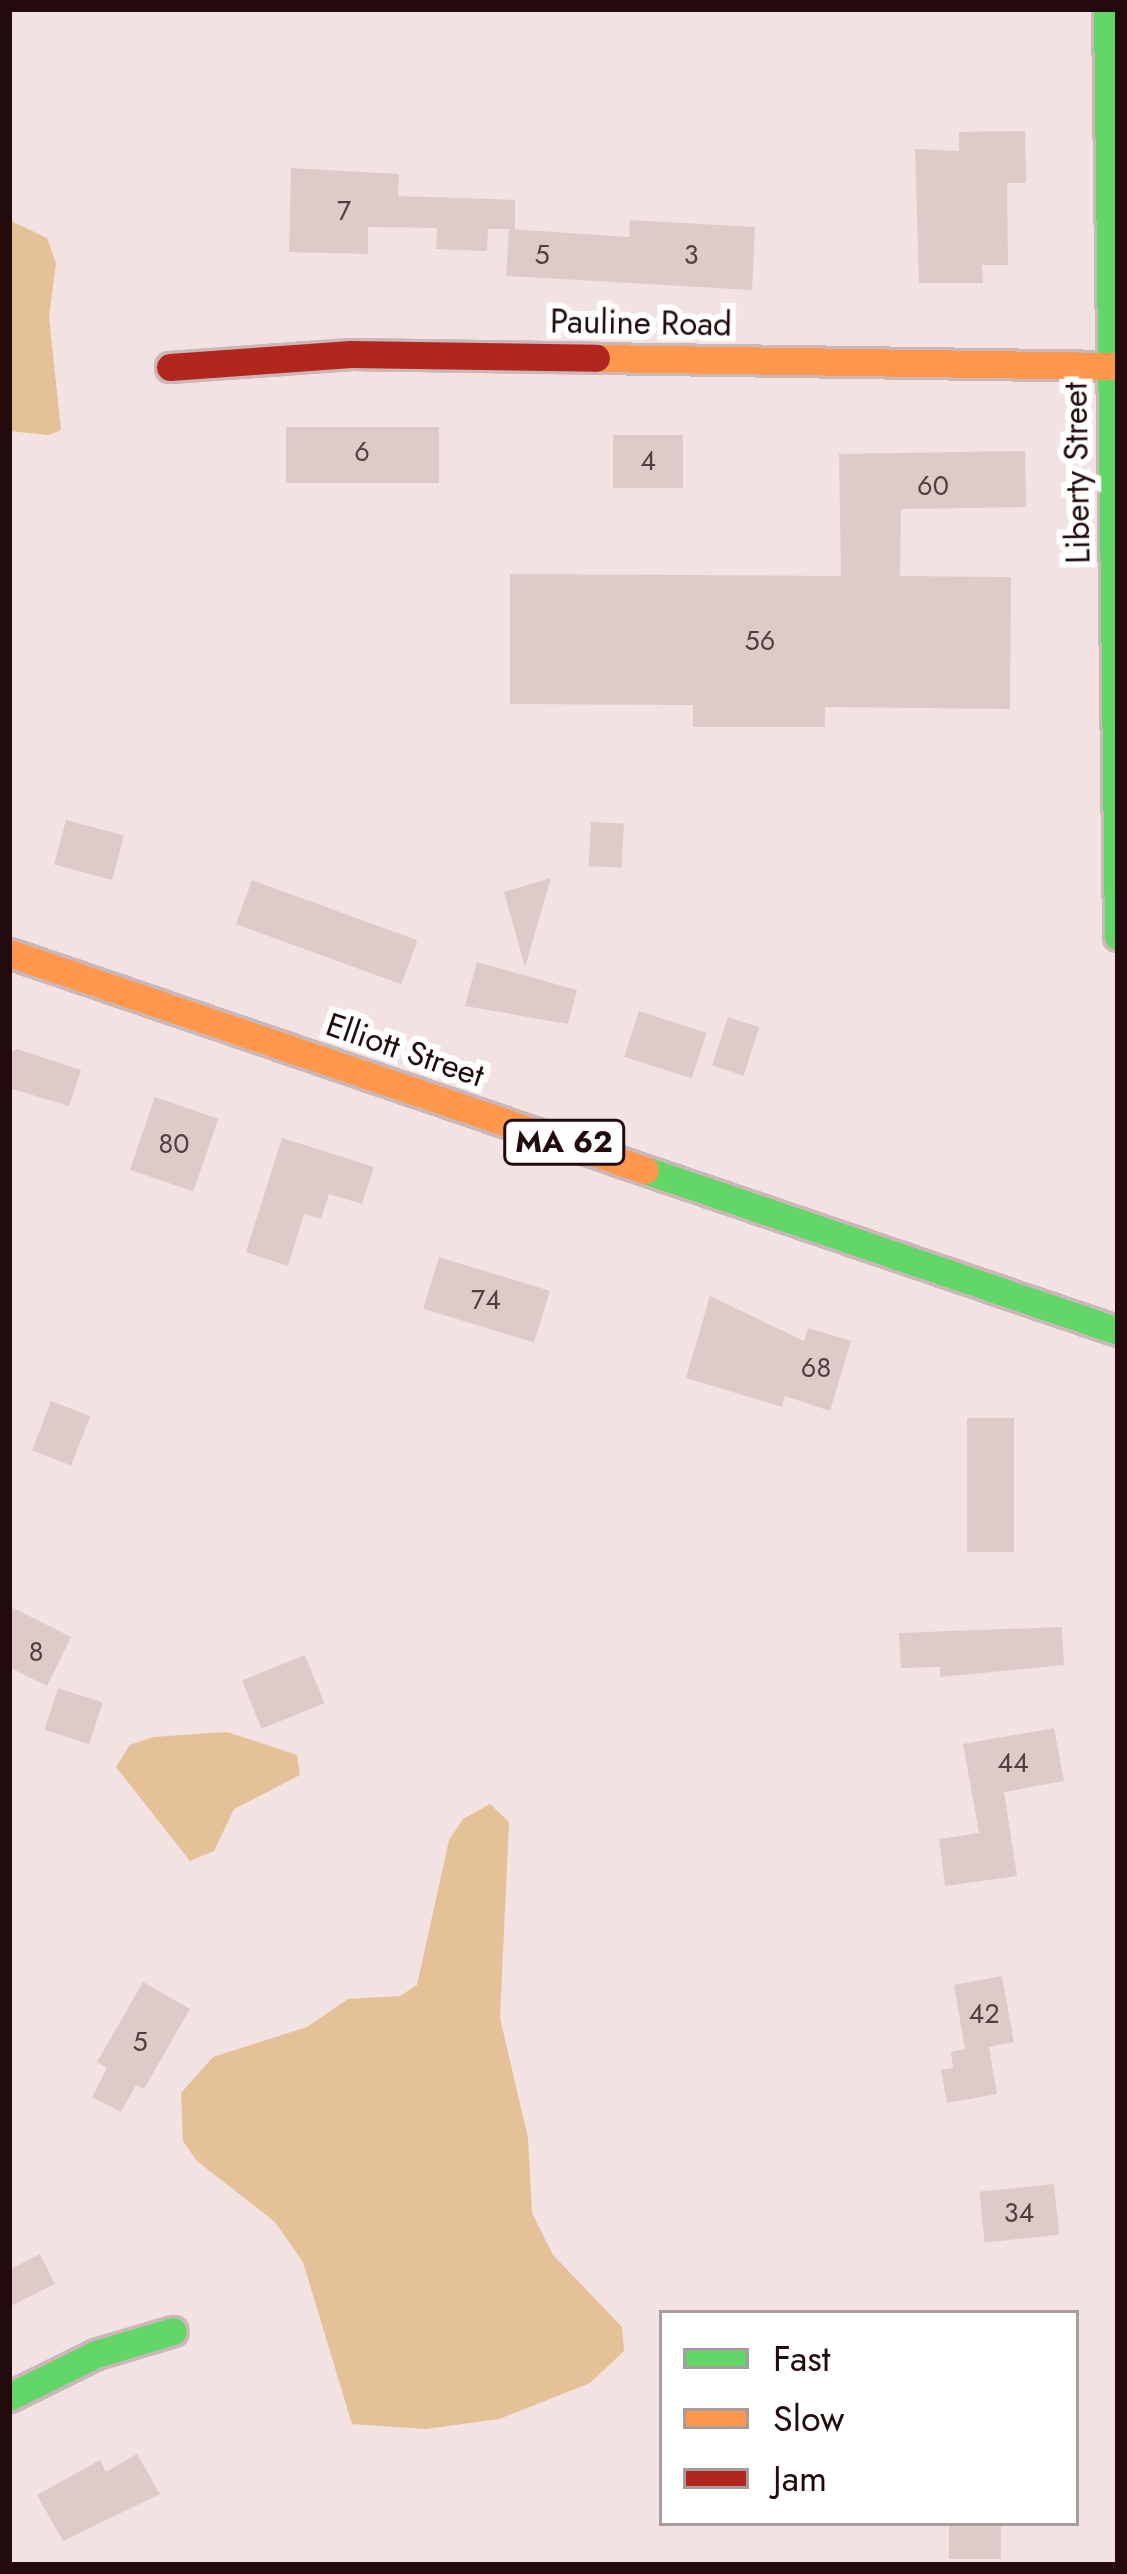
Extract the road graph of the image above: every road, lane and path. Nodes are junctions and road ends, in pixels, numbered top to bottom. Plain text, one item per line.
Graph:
1 (1107, 9) edge
2 (1111, 366) junction
3 (170, 367) dead end
4 (1118, 936) edge
5 (9, 953) edge
6 (1118, 1331) edge
7 (173, 2331) dead end
8 (9, 2397) edge

1 - 2 street, Liberty Street
2 - 3 street, Pauline Road
2 - 4 street, Liberty Street
5 - 6 street, Elliott Street / MA 62
7 - 8 street

